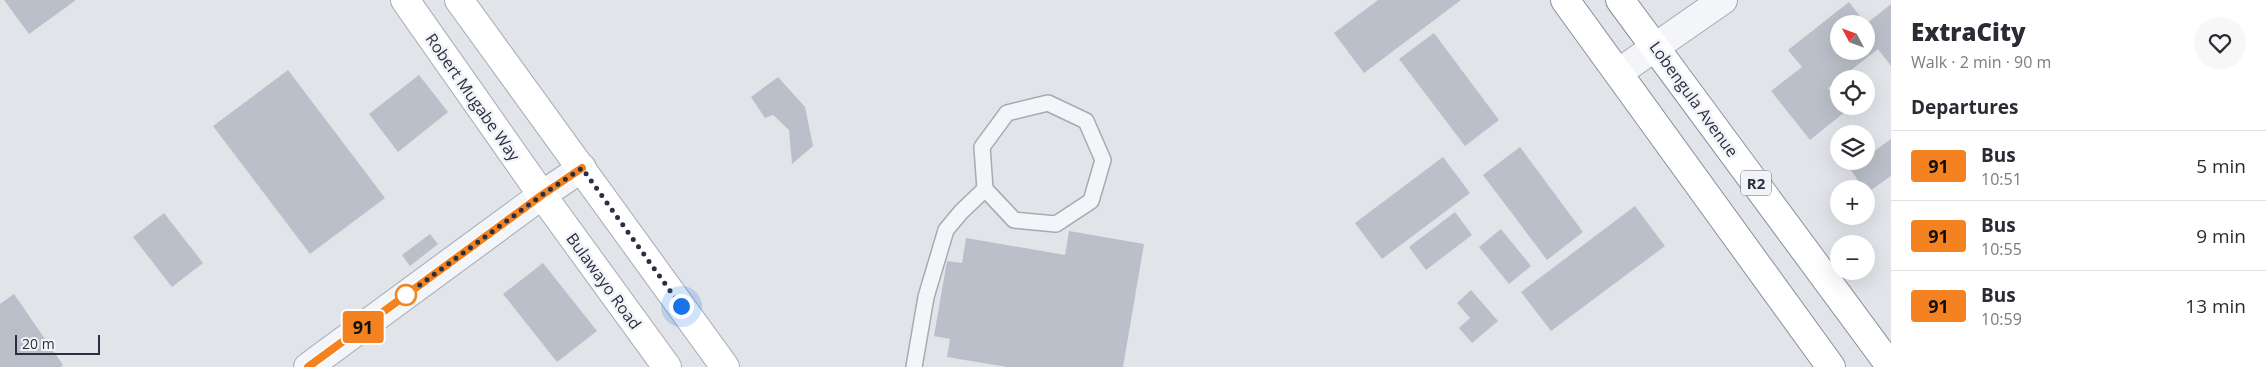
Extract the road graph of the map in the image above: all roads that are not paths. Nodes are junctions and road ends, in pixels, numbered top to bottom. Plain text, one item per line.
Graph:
1 (405, 0) edge
2 (459, 0) edge
3 (1565, 0) edge
4 (1620, 0) edge
5 (1723, 0) edge
6 (1656, 48) junction
7 (1618, 73) junction
8 (582, 168) junction
9 (984, 189) junction
10 (542, 195) junction
11 (308, 367) edge
12 (667, 367) edge
13 (725, 367) edge
14 (914, 367) edge
15 (1831, 367) edge
16 (1891, 367) edge

1 - 10 main road, Robert Mugabe Way
2 - 8 main road
3 - 7 main road
4 - 6 main road, Lobengula Avenue / R2
5 - 6 street
6 - 7 street
6 - 16 main road, Lobengula Avenue / R2
7 - 15 main road
8 - 10 street
8 - 13 main road
9 - 9 lane
9 - 14 lane
10 - 11 street
10 - 12 main road, Bulawayo Road

